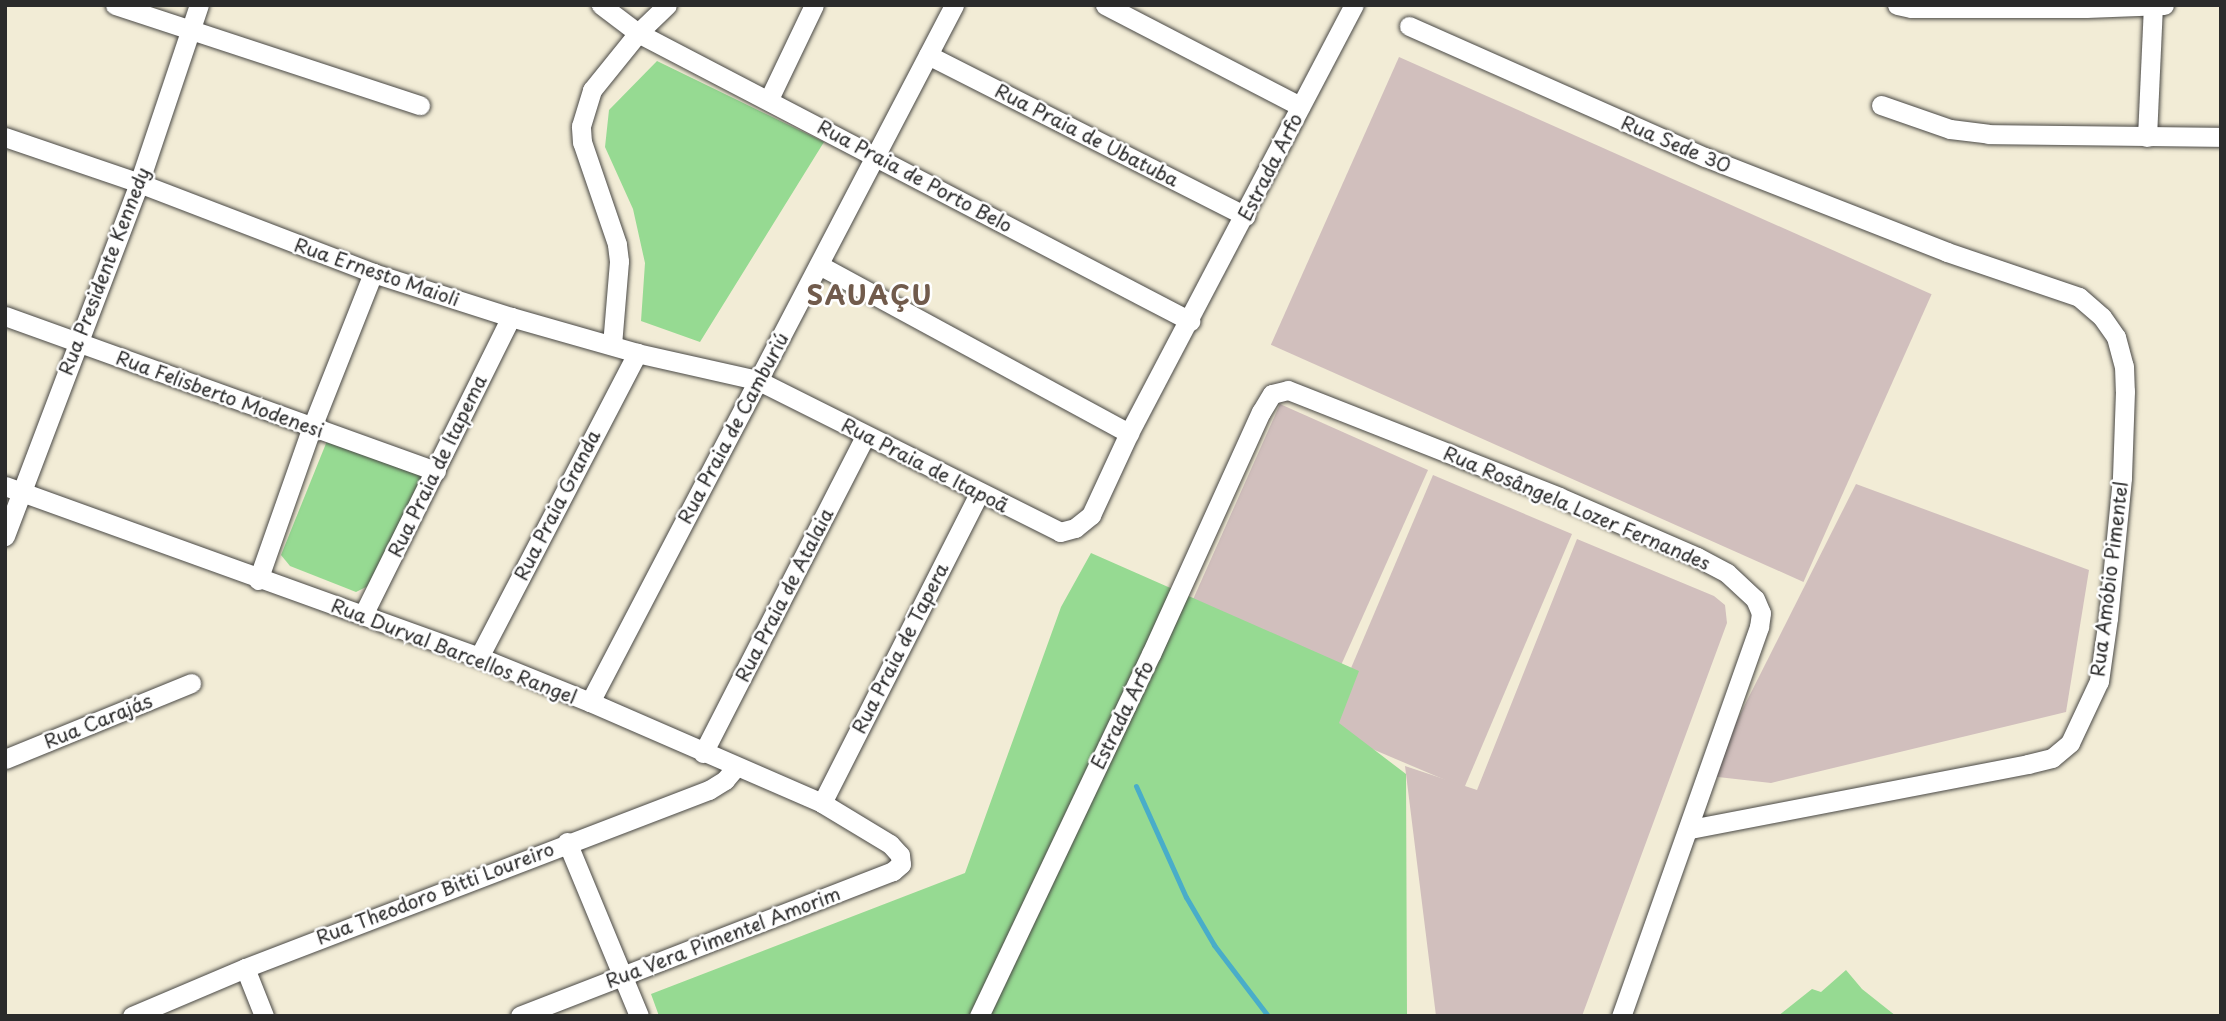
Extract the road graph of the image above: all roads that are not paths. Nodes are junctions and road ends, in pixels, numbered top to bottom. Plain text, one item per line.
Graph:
1 (115, 5) edge
2 (199, 5) edge
3 (600, 5) edge
4 (667, 5) edge
5 (814, 5) edge
6 (954, 5) edge
7 (1105, 5) edge
8 (1354, 5) edge
9 (1897, 5) edge
10 (2159, 6) edge
11 (1409, 26) dead end
12 (190, 29) junction
13 (638, 33) junction
14 (928, 55) junction
15 (768, 99) junction
16 (420, 105) dead end
17 (1881, 105) dead end
18 (1300, 106) junction
19 (5, 137) edge
20 (2147, 137) junction
21 (2221, 137) edge
22 (875, 156) junction
23 (139, 183) junction
24 (1246, 216) junction
25 (1947, 252) joint
26 (819, 265) junction
27 (373, 273) junction
28 (5, 316) edge
29 (511, 317) junction
30 (1190, 321) junction
31 (76, 342) junction
32 (612, 345) junction
33 (637, 353) junction
34 (757, 380) junction
35 (1261, 412) joint
36 (312, 427) junction
37 (1129, 433) junction
38 (865, 436) junction
39 (436, 471) junction
40 (13, 489) edge
41 (979, 493) junction
42 (1091, 515) joint
43 (5, 536) edge
44 (258, 580) junction
45 (363, 615) junction
46 (479, 657) junction
47 (191, 683) dead end
48 (590, 702) junction
49 (704, 753) junction
50 (5, 758) edge
51 (735, 768) junction
52 (822, 803) junction
53 (1689, 829) junction
54 (567, 842) junction
55 (890, 844) joint
56 (245, 968) junction
57 (623, 975) junction
58 (132, 1016) edge
59 (264, 1016) edge
60 (520, 1016) edge
61 (639, 1016) edge
62 (979, 1016) edge
63 (1621, 1016) edge

1 - 12 street
2 - 12 street, Rua Presidente Kennedy
3 - 13 street, Rua Praia de Porto Belo
4 - 13 street
5 - 15 street
6 - 14 street, Rua Praia de Camburiú
7 - 18 street
8 - 18 street, Estrada Arfo
9 - 10 street
10 - 20 street
11 - 25 street, Rua Sede 30
12 - 16 street
12 - 23 street, Rua Presidente Kennedy
13 - 15 street, Rua Praia de Porto Belo
13 - 32 street
14 - 22 street, Rua Praia de Camburiú
14 - 24 street, Rua Praia de Ubatuba
15 - 22 street, Rua Praia de Porto Belo
17 - 20 street
18 - 24 street, Estrada Arfo
19 - 23 street, Rua Ernesto Maioli
20 - 21 street
22 - 26 street, Rua Praia de Camburiú
22 - 30 street, Rua Praia de Porto Belo
23 - 27 street, Rua Ernesto Maioli
23 - 31 street, Rua Presidente Kennedy
24 - 30 street, Estrada Arfo
25 - 53 street, Rua Amóbio Pimentel
26 - 34 street, Rua Praia de Camburiú
26 - 37 street
27 - 29 street, Rua Ernesto Maioli
27 - 36 street
28 - 31 street, Rua Felisberto Modenesi
29 - 32 street, Rua Ernesto Maioli
29 - 39 street, Rua Praia de Itapema
30 - 37 street, Estrada Arfo
31 - 36 street, Rua Felisberto Modenesi
31 - 40 street, Rua Presidente Kennedy
32 - 33 street, Rua Ernesto Maioli
33 - 34 street, Rua Ernesto Maioli
33 - 46 street, Rua Praia Granda
34 - 38 street, Rua Praia de Itapoã
34 - 48 street, Rua Praia de Camburiú
35 - 53 street, Rua Rosângela Lozer Fernandes
35 - 62 street, Estrada Arfo
36 - 39 street, Rua Felisberto Modenesi
36 - 44 street
37 - 42 street, Estrada Arfo
38 - 41 street, Rua Praia de Itapoã
38 - 49 street, Rua Praia de Atalaia
39 - 45 street, Rua Praia de Itapema
40 - 43 street, Rua Presidente Kennedy
40 - 44 street, Rua Durval Barcellos Rangel
41 - 42 street, Rua Praia de Itapoã
41 - 52 street, Rua Praia de Tapera
44 - 45 street, Rua Durval Barcellos Rangel
45 - 46 street, Rua Durval Barcellos Rangel
46 - 48 street, Rua Durval Barcellos Rangel
47 - 50 street, Rua Carajás
48 - 49 street, Rua Durval Barcellos Rangel
49 - 51 street, Rua Durval Barcellos Rangel
51 - 52 street, Rua Durval Barcellos Rangel
51 - 54 street, Rua Theodoro Bitti Loureiro
52 - 55 street, Rua Durval Barcellos Rangel
53 - 63 street, Rua Rosângela Lozer Fernandes
54 - 56 street, Rua Theodoro Bitti Loureiro
54 - 57 street
55 - 57 street, Rua Vera Pimentel Amorim
56 - 58 street, Rua Theodoro Bitti Loureiro
56 - 59 street
57 - 60 street, Rua Vera Pimentel Amorim
57 - 61 street

